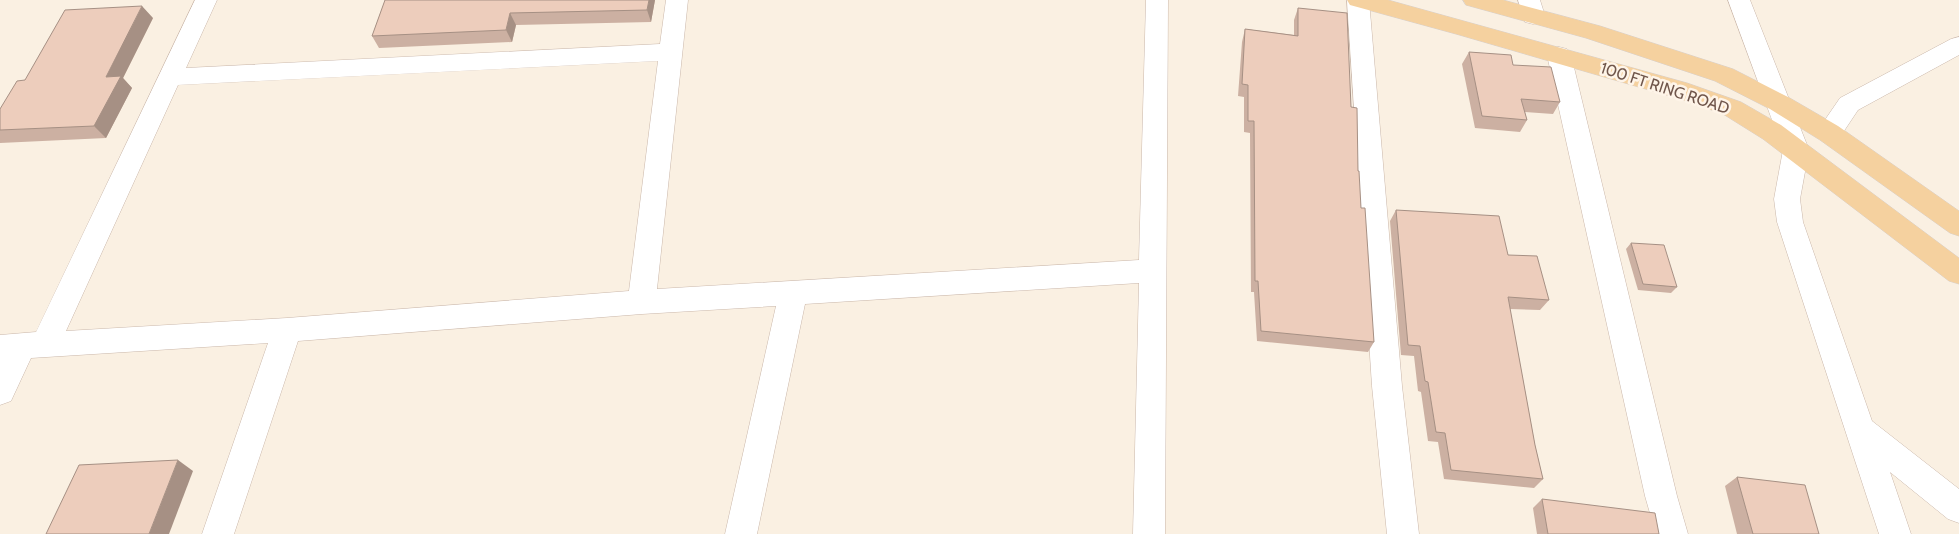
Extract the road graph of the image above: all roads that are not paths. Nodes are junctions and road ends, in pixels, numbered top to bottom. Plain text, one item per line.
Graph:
1 (206, 0) edge
2 (677, 0) edge
3 (1157, 0) edge
4 (1358, 0) edge
5 (1474, 0) edge
6 (1739, 0) edge
7 (1531, 8) edge
8 (1959, 45) edge
9 (671, 52) junction
10 (1559, 55) junction
11 (170, 78) junction
12 (1779, 103) junction
13 (1829, 133) junction
14 (1796, 150) junction
15 (1959, 225) edge
16 (1153, 271) junction
17 (1959, 273) edge
18 (793, 293) junction
19 (642, 302) junction
20 (287, 330) junction
21 (23, 345) edge
22 (0, 392) edge
23 (1860, 430) junction
24 (1959, 508) edge
25 (218, 534) edge
26 (741, 534) edge
27 (1150, 534) edge
28 (1403, 534) edge
29 (1672, 534) edge
30 (1895, 534) edge

1 - 11 street
2 - 9 street
3 - 16 street
4 - 10 main road, 100 FT RING ROAD
4 - 28 street
5 - 7 main road, 100 FT RING ROAD
6 - 12 street
7 - 12 main road, 100 FT RING ROAD
8 - 13 street
9 - 11 street
9 - 19 street
10 - 14 main road, 100 FT RING ROAD
10 - 29 street
11 - 21 street
12 - 13 main road, 100 FT RING ROAD
12 - 14 street
13 - 15 main road, 100 FT RING ROAD
14 - 17 main road, 100 FT RING ROAD
14 - 23 street
16 - 18 street
16 - 27 street
18 - 19 street
18 - 26 street
19 - 20 street
20 - 21 street
20 - 25 street
21 - 22 street
23 - 24 street
23 - 30 street

